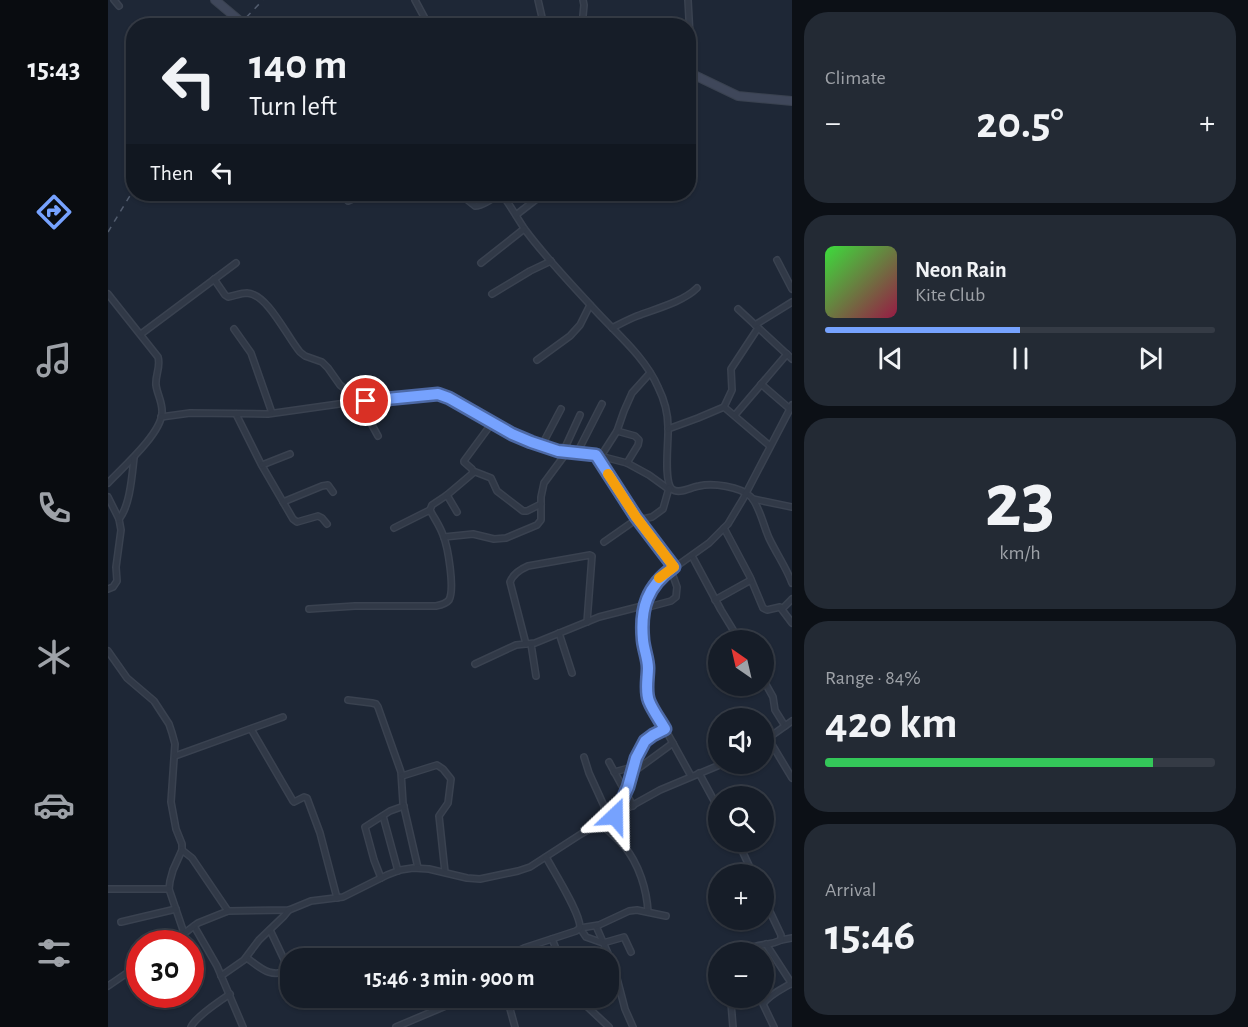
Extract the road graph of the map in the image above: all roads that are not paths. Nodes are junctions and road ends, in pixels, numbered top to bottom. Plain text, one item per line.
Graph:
1 (114, 0) edge
2 (215, 0) edge
3 (416, 0) edge
4 (538, 0) edge
5 (583, 0) edge
6 (688, 0) edge
7 (119, 6) dead end
8 (236, 18) edge
9 (425, 18) edge
10 (542, 18) edge
11 (583, 18) edge
12 (688, 18) edge
13 (696, 75) edge
14 (792, 101) edge
15 (468, 201) edge
16 (487, 201) edge
17 (507, 201) edge
18 (534, 201) edge
19 (516, 214) junction
20 (524, 229) junction
21 (777, 260) dead end
22 (551, 261) junction
23 (236, 263) dead end
24 (481, 263) dead end
25 (214, 279) junction
26 (697, 288) dead end
27 (792, 289) edge
28 (108, 294) edge
29 (492, 294) dead end
30 (792, 302) edge
31 (590, 305) junction
32 (738, 309) dead end
33 (756, 326) junction
34 (612, 328) junction
35 (234, 329) dead end
36 (141, 334) junction
37 (790, 356) edge
38 (537, 360) dead end
39 (650, 373) junction
40 (761, 384) junction
41 (360, 402) junction
42 (602, 404) dead end
43 (724, 407) junction
44 (791, 407) edge
45 (561, 409) dead end
46 (272, 413) junction
47 (236, 414) junction
48 (580, 415) dead end
49 (735, 416) junction
50 (161, 417) junction
51 (492, 423) junction
52 (668, 429) junction
53 (617, 431) junction
54 (378, 436) dead end
55 (542, 445) junction
56 (770, 446) junction
57 (565, 452) junction
58 (577, 453) junction
59 (290, 454) dead end
60 (598, 455) junction
61 (135, 457) junction
62 (627, 463) junction
63 (262, 465) junction
64 (473, 471) junction
65 (108, 483) edge
66 (670, 488) junction
67 (333, 492) dead end
68 (746, 494) junction
69 (447, 495) junction
70 (108, 498) edge
71 (753, 500) junction
72 (283, 502) junction
73 (541, 504) junction
74 (792, 507) edge
75 (430, 510) junction
76 (457, 512) dead end
77 (119, 519) junction
78 (638, 520) junction
79 (327, 524) dead end
80 (393, 528) dead end
81 (724, 528) junction
82 (444, 537) junction
83 (604, 542) dead end
84 (692, 556) junction
85 (673, 568) junction
86 (751, 580) junction
87 (792, 583) edge
88 (108, 589) edge
89 (792, 599) edge
90 (715, 600) junction
91 (646, 606) junction
92 (309, 609) dead end
93 (782, 609) junction
94 (587, 622) junction
95 (792, 623) edge
96 (733, 630) edge
97 (559, 633) junction
98 (529, 644) junction
99 (108, 651) edge
100 (474, 664) dead end
101 (572, 673) dead end
102 (536, 676) dead end
103 (772, 696) edge
104 (348, 700) dead end
105 (283, 717) dead end
106 (792, 721) edge
107 (785, 726) junction
108 (251, 729) junction
109 (665, 729) junction
110 (774, 734) edge
111 (673, 743) junction
112 (774, 752) edge
113 (174, 756) junction
114 (584, 757) dead end
115 (609, 762) dead end
116 (708, 769) edge
117 (632, 770) junction
118 (614, 771) junction
119 (699, 773) junction
120 (402, 776) junction
121 (691, 776) junction
122 (792, 778) edge
123 (708, 790) edge
124 (625, 791) junction
125 (404, 806) junction
126 (633, 806) junction
127 (383, 816) junction
128 (612, 818) junction
129 (601, 823) junction
130 (182, 850) junction
131 (546, 857) junction
132 (418, 868) junction
133 (398, 871) junction
134 (445, 872) junction
135 (381, 878) junction
136 (108, 889) edge
137 (169, 889) junction
138 (337, 898) junction
139 (176, 909) junction
140 (289, 910) junction
141 (228, 911) junction
142 (648, 912) junction
143 (666, 916) dead end
144 (774, 920) edge
145 (122, 922) dead end
146 (194, 926) junction
147 (596, 926) junction
148 (580, 928) junction
149 (183, 930) edge
150 (188, 930) edge
151 (270, 930) junction
152 (792, 938) edge
153 (552, 939) junction
154 (781, 940) junction
155 (774, 943) edge
156 (603, 944) junction
157 (524, 948) edge
158 (556, 948) edge
159 (280, 950) edge
160 (631, 952) dead end
161 (774, 956) edge
162 (246, 958) junction
163 (280, 972) edge
164 (126, 974) edge
165 (221, 976) junction
166 (792, 984) edge
167 (108, 986) edge
168 (230, 994) junction
169 (441, 1008) edge
170 (509, 1008) edge
171 (589, 1008) edge
172 (732, 1008) edge
173 (191, 1027) edge
174 (243, 1027) edge
175 (396, 1027) edge
176 (515, 1027) edge
177 (609, 1027) edge
178 (633, 1027) edge
179 (734, 1027) edge
180 (774, 1027) edge

1 - 7 street
2 - 8 street
3 - 9 street
4 - 10 street
5 - 11 street
6 - 12 street
13 - 14 street
15 - 16 street
17 - 19 street
18 - 19 street
19 - 20 street
20 - 22 street
20 - 24 street
21 - 27 street
22 - 29 street
22 - 31 street
23 - 25 street
25 - 36 street
25 - 41 street
26 - 34 street
28 - 36 street
30 - 33 street
31 - 34 street
31 - 38 street
32 - 33 street
33 - 37 street
33 - 43 street
34 - 39 street
35 - 46 street
36 - 50 street
37 - 40 street
39 - 52 street
39 - 53 street
40 - 44 street
40 - 49 street
41 - 46 street
41 - 51 street
41 - 54 street
42 - 58 street
43 - 49 street
43 - 52 street
44 - 56 street
45 - 55 street
46 - 47 street
47 - 50 street
47 - 63 street
48 - 57 street
49 - 56 street
50 - 61 street
51 - 55 street
51 - 64 street
52 - 66 street
53 - 60 street
53 - 62 street
55 - 57 street
56 - 68 street
57 - 58 street
57 - 73 street
58 - 60 street
59 - 63 street
60 - 62 street
60 - 78 street
61 - 65 street
61 - 77 street
62 - 66 street
63 - 72 street
64 - 69 street
64 - 73 street
66 - 68 street
66 - 78 street
67 - 72 street
68 - 71 street
68 - 81 street
69 - 75 street
69 - 76 street
70 - 77 street
71 - 74 street
71 - 87 street
72 - 79 street
73 - 82 street
75 - 80 street
75 - 82 street
77 - 88 street
78 - 83 street
78 - 85 street
81 - 84 street
81 - 86 street
82 - 92 street
84 - 85 street
84 - 90 street
85 - 91 street
85 - 91 street
86 - 90 street
86 - 93 street
89 - 93 street
90 - 96 street
91 - 94 street
91 - 109 street
93 - 95 street
94 - 97 street
94 - 98 street
97 - 98 street
97 - 101 street
98 - 100 street
98 - 102 street
99 - 113 street
103 - 107 street
104 - 120 street
105 - 108 street
106 - 107 street
107 - 110 street
108 - 113 street
108 - 138 street
109 - 111 street
109 - 117 street
111 - 117 street
111 - 121 street
112 - 122 street
113 - 130 street
114 - 128 street
115 - 118 street
116 - 119 street
117 - 118 street
117 - 124 street
118 - 124 street
119 - 121 street
119 - 123 street
120 - 125 street
120 - 134 street
121 - 126 street
124 - 126 street
124 - 128 street
125 - 127 street
125 - 132 street
126 - 128 street
127 - 133 street
127 - 135 street
128 - 129 street
129 - 131 street
129 - 142 street
130 - 137 street
130 - 141 street
131 - 134 street
131 - 148 street
132 - 133 street
132 - 134 street
133 - 135 street
135 - 138 street
136 - 137 street
137 - 139 street
138 - 140 street
139 - 145 street
139 - 149 street
140 - 141 street
140 - 151 street
141 - 146 street
142 - 143 street
142 - 147 street
144 - 154 street
146 - 150 street
146 - 165 street
147 - 148 street
147 - 156 street
148 - 153 street
148 - 156 street
151 - 159 street
151 - 162 street
152 - 154 street
153 - 157 street
153 - 158 street
154 - 155 street
156 - 160 street
156 - 178 street
161 - 166 street
162 - 163 street
162 - 165 street
164 - 167 street
165 - 168 street
166 - 180 street
168 - 173 street
168 - 174 street
169 - 175 street
170 - 176 street
171 - 177 street
172 - 179 street

